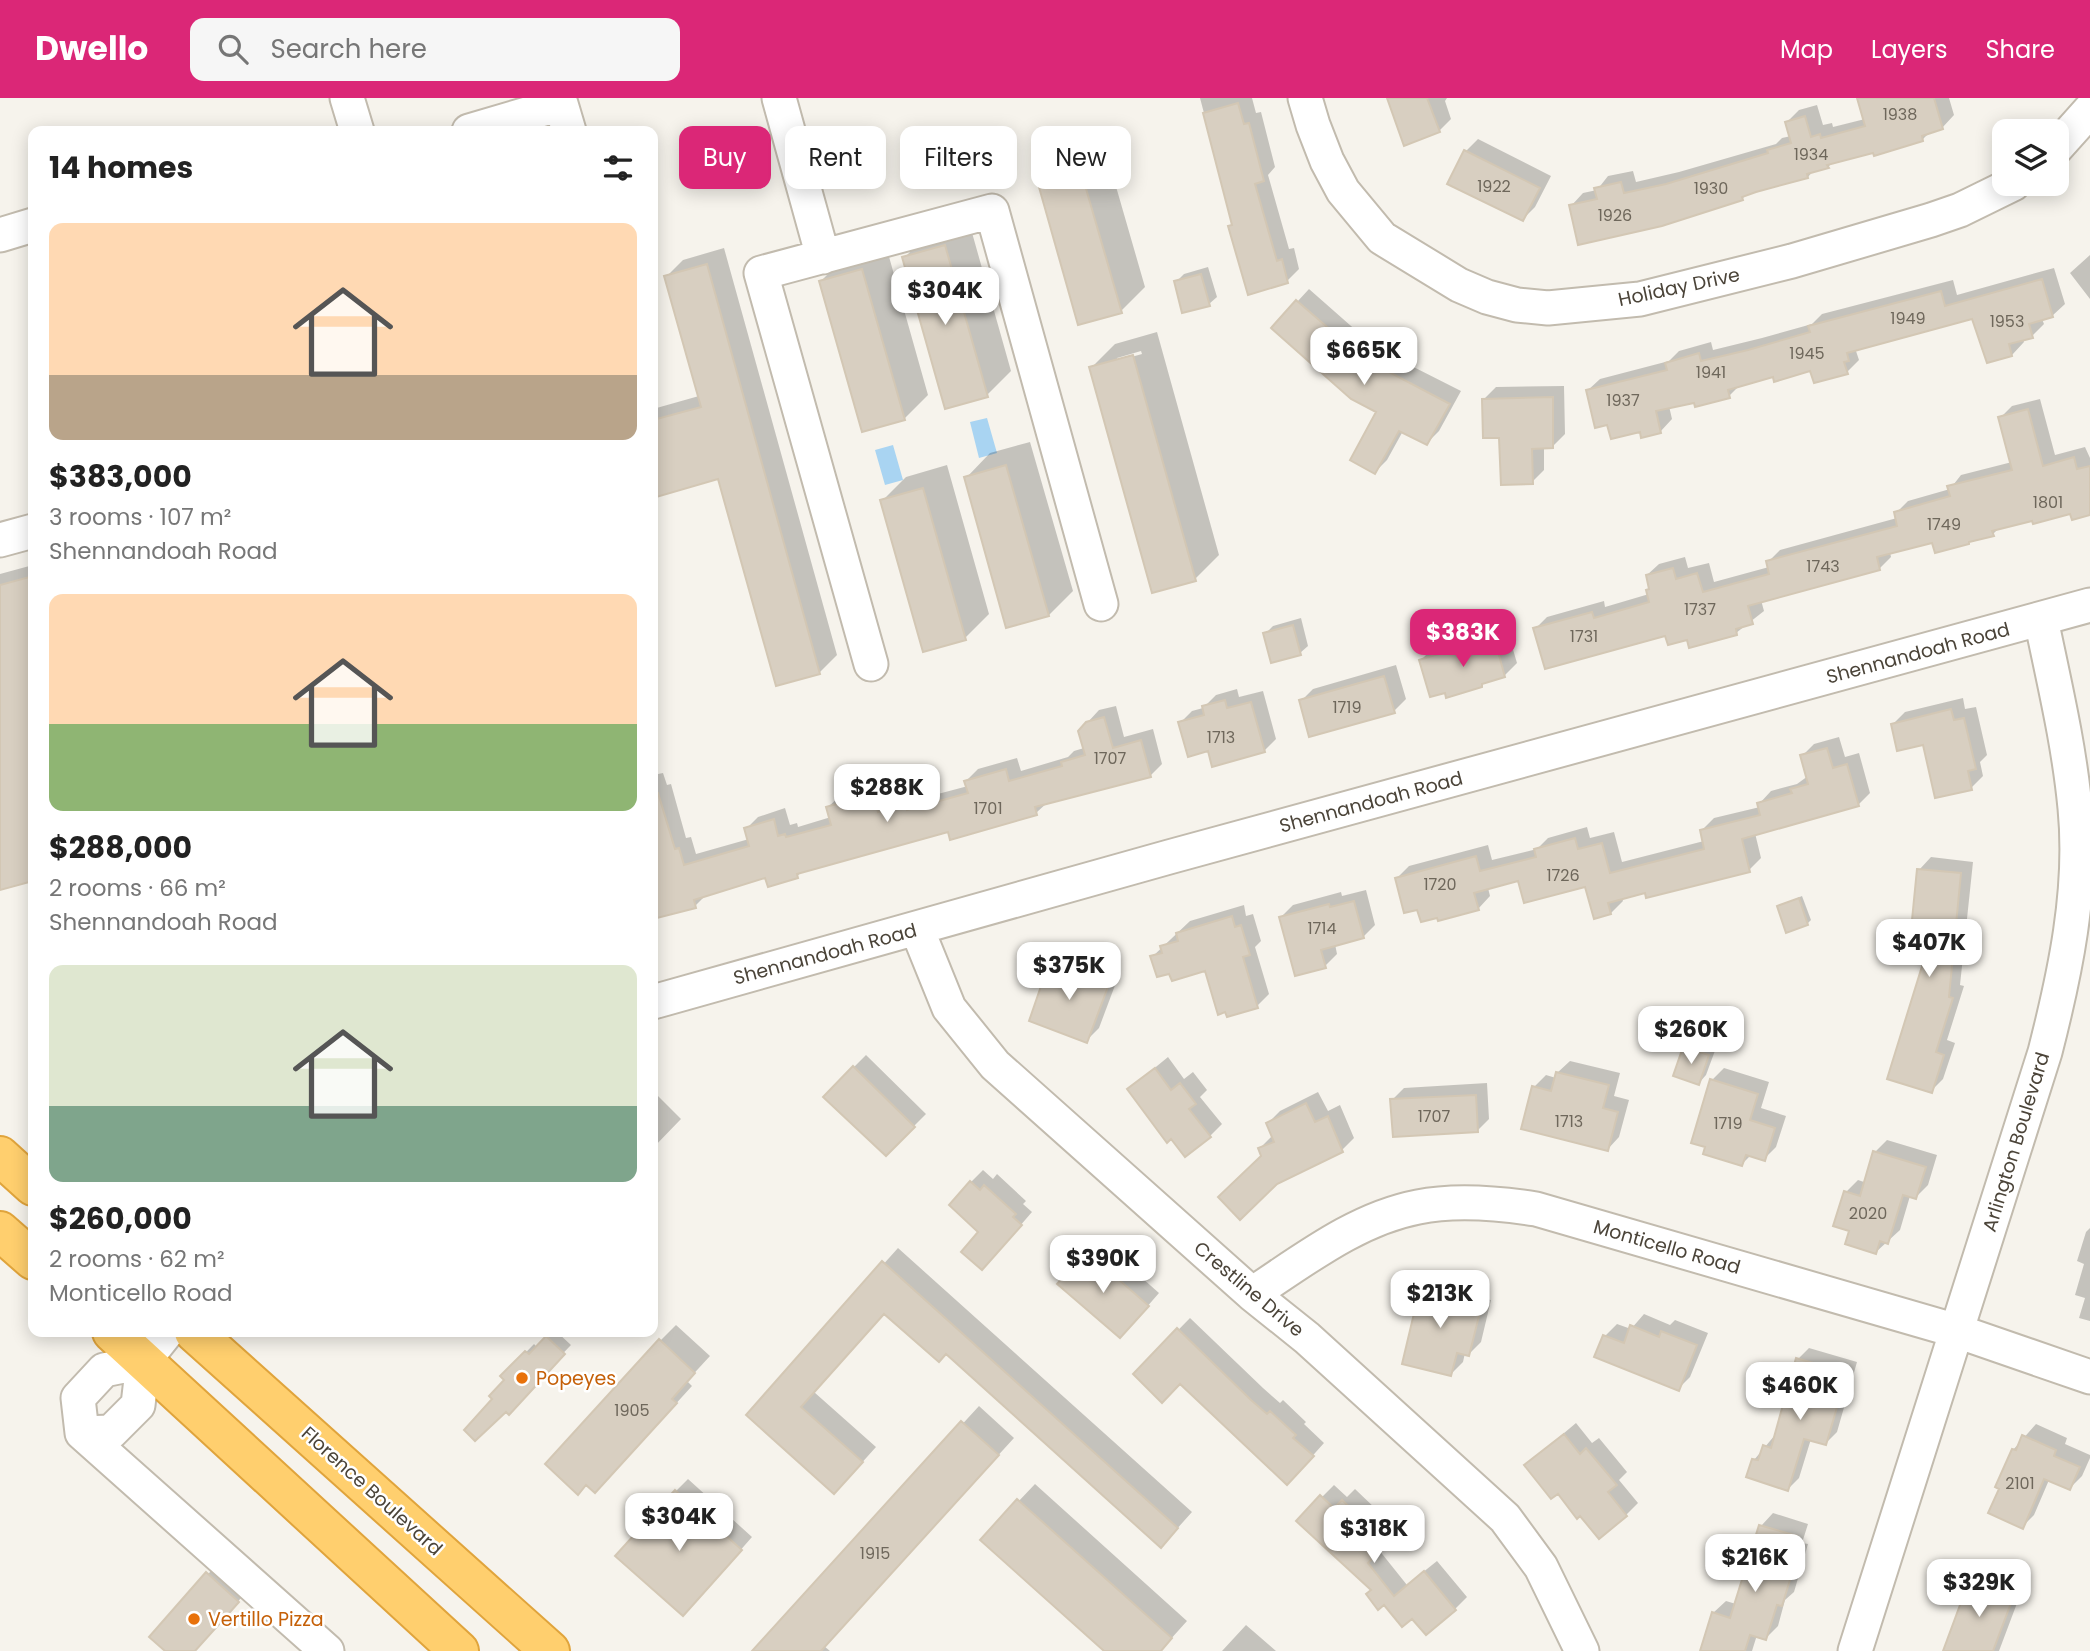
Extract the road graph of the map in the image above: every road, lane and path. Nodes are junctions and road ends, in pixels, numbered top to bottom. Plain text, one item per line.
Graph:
1 (347, 98) edge
2 (779, 98) edge
3 (1305, 98) edge
4 (2090, 110) edge
5 (355, 126) edge
6 (486, 126) edge
7 (568, 126) edge
8 (2069, 133) edge
9 (1992, 194) edge
10 (28, 227) edge
11 (0, 235) edge
12 (823, 257) junction
13 (28, 532) edge
14 (0, 540) edge
15 (1101, 604) dead end
16 (2090, 605) edge
17 (2041, 619) junction
18 (871, 664) dead end
19 (917, 929) junction
20 (658, 1001) edge
21 (0, 1156) edge
22 (28, 1181) edge
23 (0, 1231) edge
24 (28, 1256) edge
25 (1252, 1294) junction
26 (1957, 1331) junction
27 (117, 1337) edge
28 (163, 1337) edge
29 (200, 1337) edge
30 (143, 1362) junction
31 (2090, 1377) edge
32 (82, 1433) junction
33 (319, 1649) edge
34 (459, 1651) edge
35 (550, 1651) edge
36 (1582, 1651) edge
37 (1855, 1651) edge

1 - 5 street
2 - 12 street
3 - 9 street, Holiday Drive
4 - 8 street
6 - 7 street
10 - 11 street
12 - 15 street
12 - 18 street
13 - 14 street
16 - 17 street, Shennandoah Road
17 - 19 street, Shennandoah Road
17 - 26 street, Arlington Boulevard
19 - 20 street, Shennandoah Road
19 - 25 street, Crestline Drive
21 - 22 highway
23 - 24 highway
25 - 26 street, Monticello Road
25 - 36 street, Crestline Drive
26 - 31 street, Monticello Road
26 - 37 street, Arlington Boulevard
27 - 30 highway
28 - 30 street
29 - 35 highway, Florence Boulevard
30 - 32 street
30 - 32 street
30 - 34 highway
32 - 33 street

